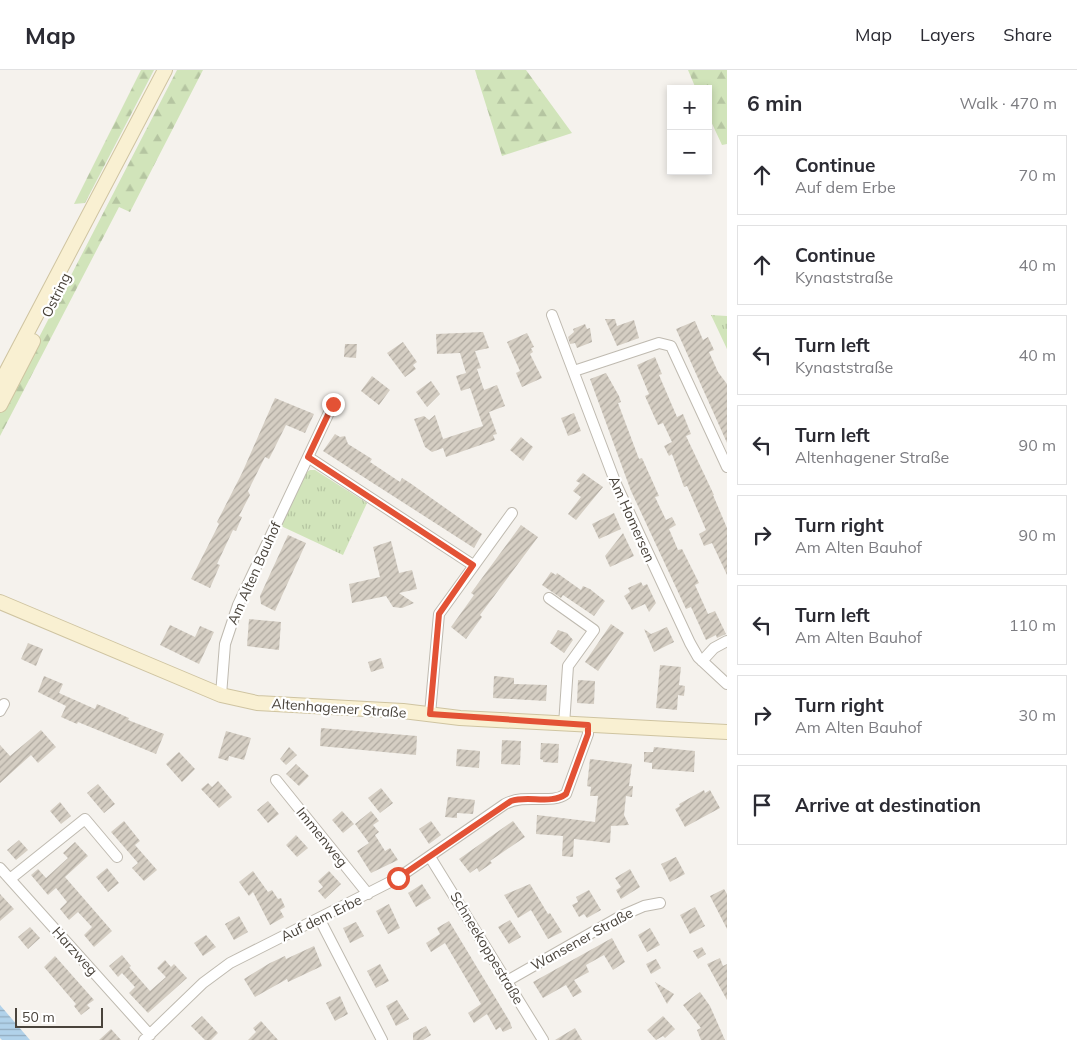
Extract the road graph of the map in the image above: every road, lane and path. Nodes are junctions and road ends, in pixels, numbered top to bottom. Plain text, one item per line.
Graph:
1 (165, 70) edge
2 (106, 182) junction
3 (552, 314) dead end
4 (574, 371) junction
5 (0, 384) edge
6 (333, 404) dead end
7 (0, 405) edge
8 (308, 457) junction
9 (727, 467) edge
10 (512, 513) dead end
11 (473, 565) junction
12 (549, 598) dead end
13 (0, 602) edge
14 (727, 641) edge
15 (702, 661) junction
16 (727, 684) edge
17 (221, 695) junction
18 (430, 714) junction
19 (564, 725) junction
20 (588, 725) junction
21 (727, 732) edge
22 (276, 780) dead end
23 (117, 857) dead end
24 (430, 857) junction
25 (0, 868) edge
26 (10, 879) junction
27 (368, 894) junction
28 (660, 903) dead end
29 (320, 918) junction
30 (507, 981) junction
31 (147, 1037) edge
32 (382, 1040) edge
33 (543, 1040) edge

1 - 2 main road, Ostring
2 - 5 main road, Ostring
2 - 7 main road, Ostring
3 - 4 street, Am Homersen
4 - 9 street
4 - 15 street, Am Homersen
6 - 8 street, Am Alten Bauhof
8 - 11 street
8 - 17 street, Am Alten Bauhof
10 - 11 street
11 - 18 street
12 - 19 street
13 - 17 main road, Altenhagener Straße
14 - 15 street
15 - 16 street, Am Homersen
17 - 18 main road, Altenhagener Straße
18 - 19 main road, Altenhagener Straße
19 - 20 main road, Altenhagener Straße
20 - 21 main road, Altenhagener Straße
20 - 24 street, Auf dem Erbe
22 - 27 street, Immenweg
23 - 26 street
24 - 27 street, Auf dem Erbe
24 - 30 street, Schneekoppestraße
25 - 26 street, Harzweg
26 - 31 street, Harzweg
27 - 29 street, Auf dem Erbe
28 - 30 street, Wansener Straße
29 - 31 street, Auf dem Erbe
29 - 32 street
30 - 33 street, Schneekoppestraße

